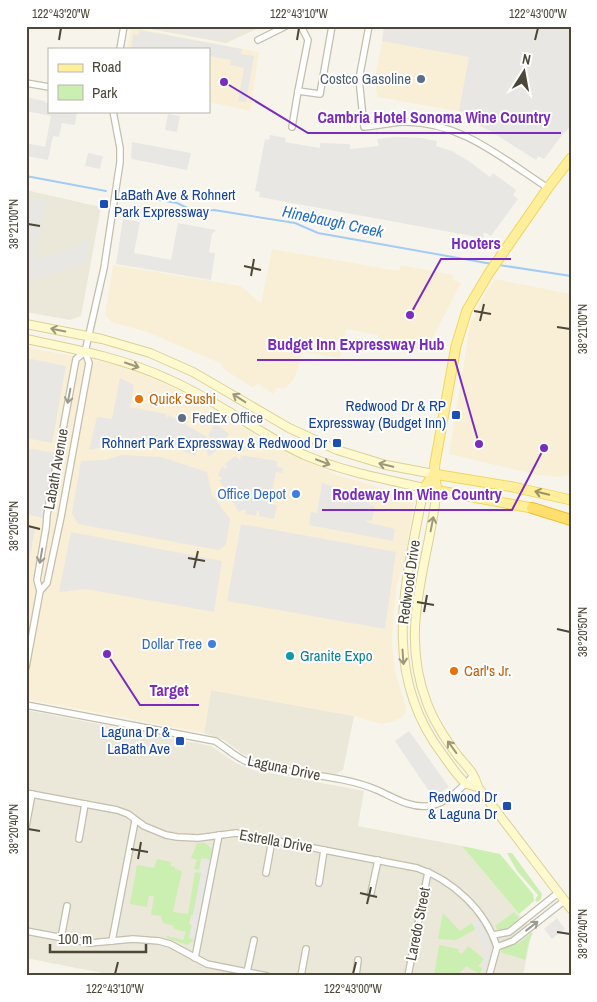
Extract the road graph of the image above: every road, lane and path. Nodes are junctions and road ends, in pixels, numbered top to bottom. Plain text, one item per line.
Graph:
1 (124, 26) edge
2 (286, 26) edge
3 (301, 26) edge
4 (332, 26) edge
5 (369, 26) edge
6 (258, 40) dead end
7 (120, 48) edge
8 (26, 83) edge
9 (48, 87) edge
10 (298, 91) junction
11 (113, 112) edge
12 (292, 127) dead end
13 (571, 158) edge
14 (548, 188) junction
15 (26, 324) edge
16 (89, 336) junction
17 (26, 339) edge
18 (85, 352) junction
19 (258, 411) junction
20 (250, 424) junction
21 (434, 474) junction
22 (424, 488) junction
23 (438, 489) junction
24 (571, 500) edge
25 (532, 508) junction
26 (571, 516) edge
27 (571, 520) edge
28 (40, 591) junction
29 (26, 667) edge
30 (26, 705) edge
31 (474, 775) junction
32 (465, 783) junction
33 (478, 787) junction
34 (29, 793) edge
35 (85, 804) junction
36 (135, 821) junction
37 (26, 826) edge
38 (219, 834) junction
39 (79, 839) dead end
40 (272, 840) junction
41 (324, 850) junction
42 (378, 860) junction
43 (428, 872) junction
44 (266, 873) dead end
45 (319, 883) dead end
46 (371, 893) dead end
47 (558, 893) junction
48 (564, 900) junction
49 (67, 906) dead end
50 (571, 909) edge
51 (26, 931) edge
52 (493, 935) junction
53 (60, 938) junction
54 (254, 940) dead end
55 (112, 941) junction
56 (497, 947) junction
57 (306, 949) dead end
58 (195, 958) junction
59 (358, 960) dead end
60 (247, 972) junction
61 (267, 976) edge
62 (302, 976) edge
63 (356, 976) edge
64 (408, 976) edge
65 (489, 976) edge

1 - 7 street
2 - 6 street
3 - 10 street
4 - 10 street
5 - 14 street
8 - 9 street
10 - 12 street
11 - 16 street, Labath Avenue
13 - 14 main road, Redwood Drive
14 - 21 main road, Redwood Drive
16 -> 15 main road
16 - 18 street, Labath Avenue
19 -> 16 main road
17 - 18 main road
18 -> 20 main road
18 - 28 street, Labath Avenue
18 -> 28 street, Labath Avenue
19 - 20 main road
21 -> 19 main road
20 -> 22 main road
21 - 22 main road, Redwood Drive
21 - 23 main road, Redwood Drive
24 -> 21 main road
22 - 23 main road
22 -> 32 main road, Redwood Drive
23 - 25 main road
31 -> 23 main road, Redwood Drive
25 - 26 main road
25 - 27 highway
28 - 29 street, Labath Avenue
30 - 32 street, Laguna Drive
31 - 32 street, Laguna Drive
31 - 33 main road, Redwood Drive
32 - 33 main road
33 - 47 main road, Redwood Drive
34 - 35 street, Estrella Drive
34 - 37 street
35 - 36 street, Estrella Drive
35 - 39 street
36 - 38 street, Estrella Drive
36 - 55 street
38 - 40 street, Estrella Drive
38 - 58 street
40 - 41 street, Estrella Drive
40 - 44 street
41 - 42 street, Estrella Drive
41 - 45 street
42 - 43 street, Estrella Drive
42 - 46 street
43 - 52 street, Estrella Drive
43 - 64 street, Laredo Street
47 - 48 main road, Redwood Drive
47 - 52 street
48 - 50 main road, Redwood Drive
56 -> 48 street
49 - 53 street
51 - 53 street
52 - 56 street, Estrella Drive
53 - 55 street
54 - 60 street
55 - 58 street
56 - 65 street
57 - 62 street
58 - 60 street
59 - 63 street
60 - 61 street

